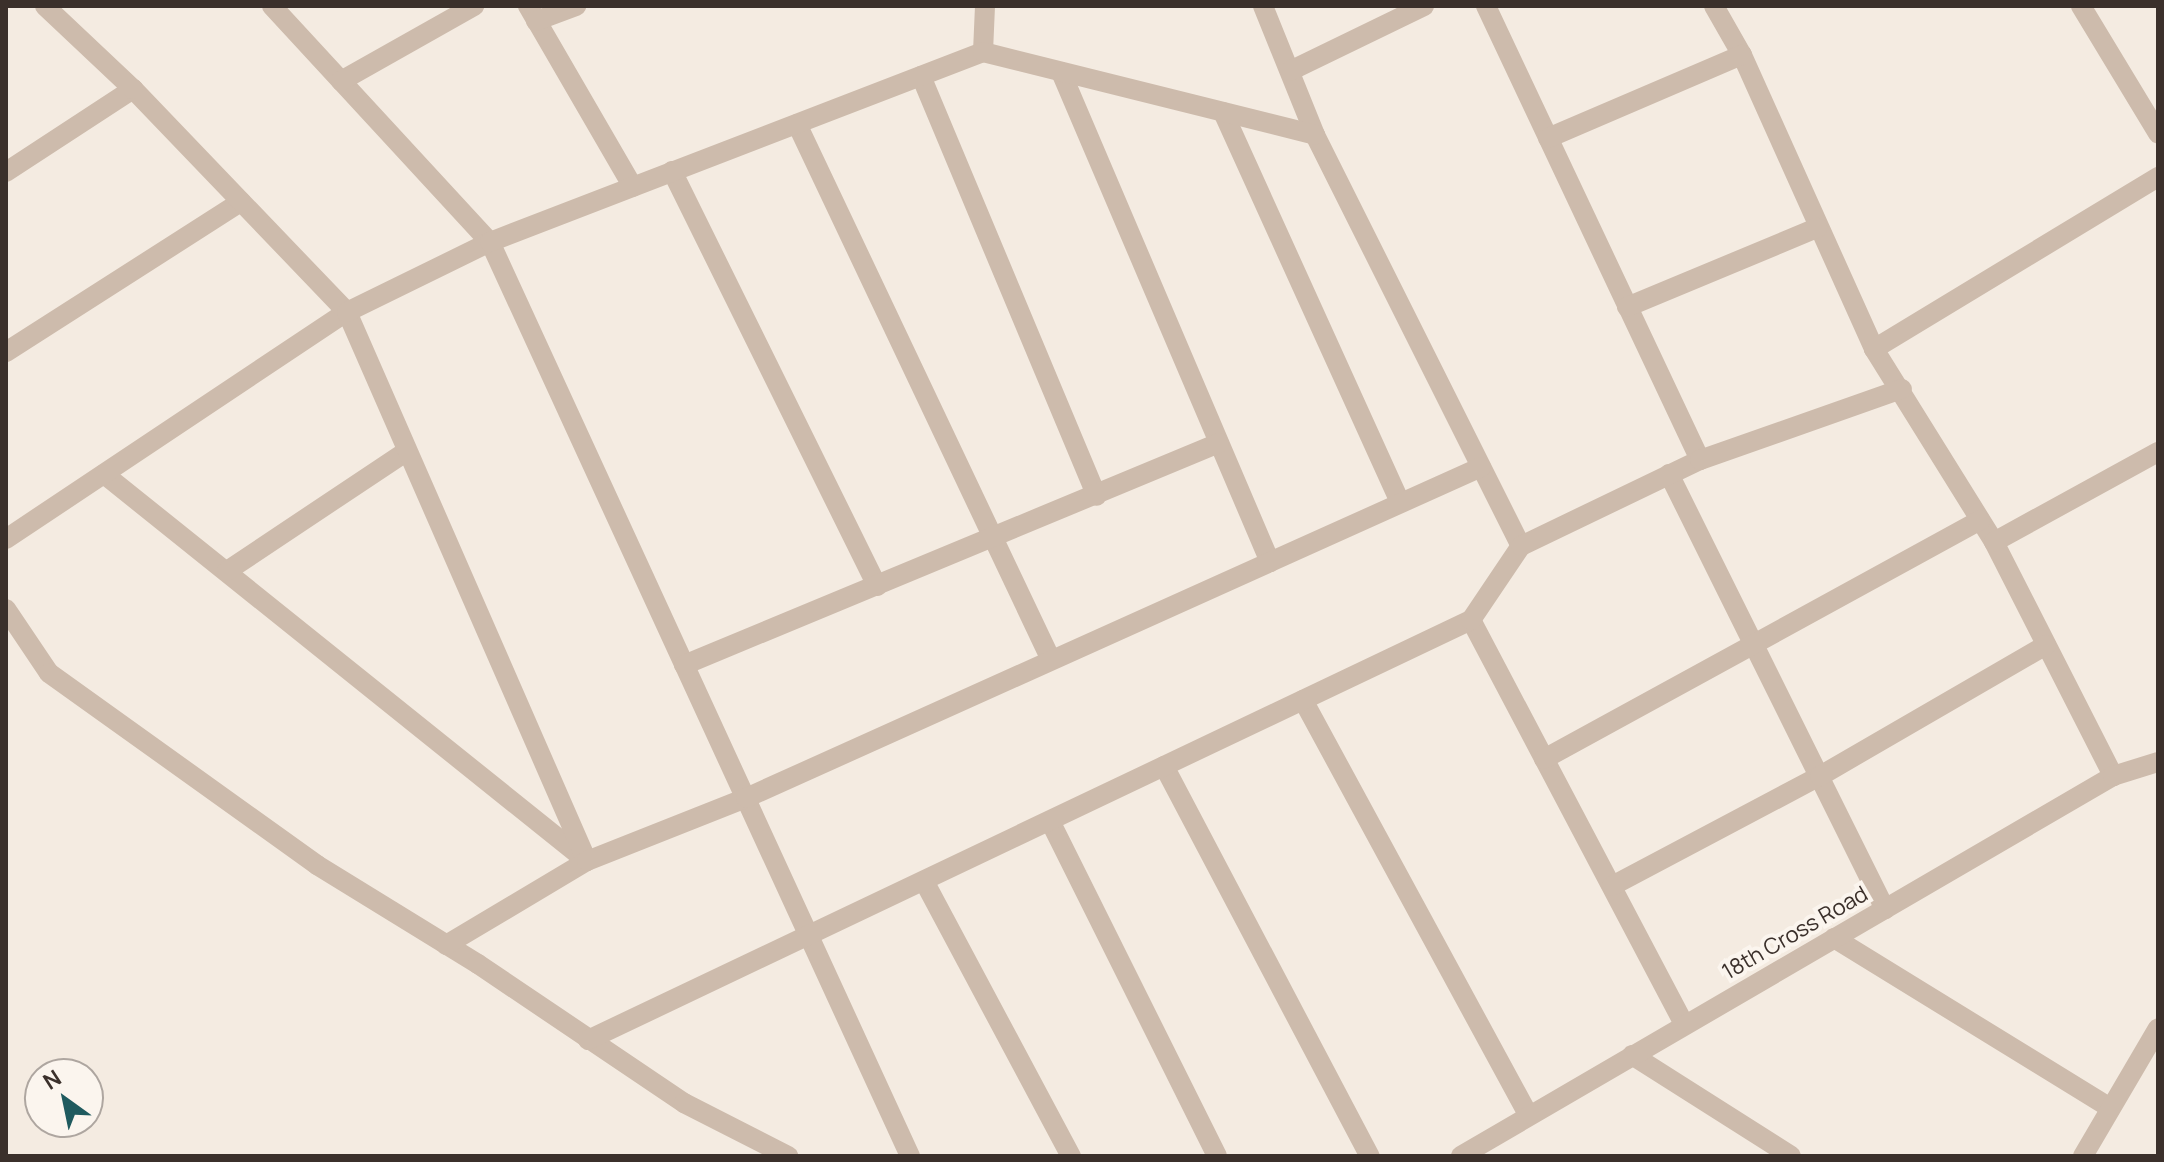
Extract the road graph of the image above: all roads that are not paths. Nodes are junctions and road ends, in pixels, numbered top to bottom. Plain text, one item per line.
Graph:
1 (45, 6) edge
2 (272, 6) edge
3 (576, 6) edge
4 (985, 6) edge
5 (1263, 6) edge
6 (1424, 6) edge
7 (1486, 6) edge
8 (1714, 6) edge
9 (2081, 6) edge
10 (469, 7) edge
11 (532, 13) edge
12 (983, 52) junction
13 (1742, 55) junction
14 (1290, 71) junction
15 (1061, 72) junction
16 (921, 76) junction
17 (341, 81) junction
18 (133, 89) junction
19 (1223, 112) junction
20 (797, 124) junction
21 (2158, 133) edge
22 (1315, 135) junction
23 (1548, 138) junction
24 (672, 171) junction
25 (6, 172) edge
26 (2158, 177) edge
27 (633, 187) junction
28 (241, 202) junction
29 (1817, 228) junction
30 (490, 242) junction
31 (1627, 307) junction
32 (347, 312) junction
33 (1874, 349) junction
34 (6, 352) edge
35 (1902, 389) junction
36 (1219, 443) junction
37 (2158, 452) edge
38 (404, 453) junction
39 (1700, 460) junction
40 (1481, 467) junction
41 (104, 474) junction
42 (1669, 474) junction
43 (1097, 496) junction
44 (1400, 503) junction
45 (1980, 520) junction
46 (6, 539) edge
47 (992, 539) junction
48 (1994, 542) junction
49 (1521, 546) junction
50 (1270, 562) junction
51 (227, 571) junction
52 (877, 586) junction
53 (6, 609) edge
54 (1471, 620) junction
55 (1756, 645) junction
56 (2046, 645) junction
57 (1051, 660) junction
58 (684, 665) junction
59 (1303, 700) junction
60 (1544, 759) junction
61 (2158, 762) edge
62 (1164, 766) junction
63 (1820, 776) junction
64 (2113, 776) junction
65 (746, 798) junction
66 (1050, 821) junction
67 (587, 861) junction
68 (924, 881) junction
69 (1612, 886) junction
70 (1885, 909) junction
71 (809, 935) junction
72 (1834, 938) junction
73 (446, 945) junction
74 (1684, 1024) junction
75 (2158, 1028) edge
76 (588, 1040) junction
77 (1632, 1055) junction
78 (2109, 1107) junction
79 (1528, 1115) junction
80 (788, 1156) edge
81 (910, 1156) edge
82 (1071, 1156) edge
83 (1217, 1156) edge
84 (1370, 1156) edge
85 (1461, 1156) edge
86 (1791, 1156) edge
87 (2083, 1156) edge

1 - 18 street
2 - 17 street
3 - 11 street
4 - 12 street
5 - 14 street
6 - 14 street
7 - 23 street
8 - 13 street
9 - 21 street
10 - 17 street
11 - 27 street
12 - 15 street
12 - 16 street
13 - 23 street
13 - 29 street
14 - 22 street
15 - 19 street
15 - 36 street
16 - 20 street
16 - 43 street
17 - 30 street
18 - 25 street
18 - 28 street
19 - 22 street
19 - 44 street
20 - 24 street
20 - 47 street
22 - 40 street
23 - 31 street
24 - 27 street
24 - 52 street
26 - 33 street
27 - 30 street
28 - 32 street
28 - 34 street
29 - 31 street
29 - 33 street
30 - 32 street
30 - 58 street
31 - 39 street
32 - 38 street
32 - 41 street
33 - 35 street
35 - 39 street
35 - 45 street
36 - 43 street
36 - 50 street
37 - 48 street
38 - 51 street
38 - 67 street
39 - 42 street
40 - 44 street
40 - 49 street
41 - 46 street
41 - 51 street
42 - 49 street
42 - 55 street
43 - 47 street
44 - 50 street
45 - 48 street
45 - 55 street
47 - 52 street
47 - 57 street
48 - 56 street
49 - 54 street
50 - 57 street
51 - 67 street
52 - 58 street
53 - 73 street
54 - 59 street
54 - 60 street
55 - 60 street
55 - 63 street
56 - 63 street
56 - 64 street
57 - 65 street
58 - 65 street
59 - 62 street
59 - 79 street
60 - 69 street
61 - 64 street, 18th Cross Road
62 - 66 street
62 - 84 street
63 - 69 street
63 - 70 street
64 - 70 street, 18th Cross Road
65 - 67 street
65 - 71 street
66 - 68 street
66 - 83 street
67 - 73 street
68 - 71 street
68 - 82 street
69 - 74 street
70 - 72 street, 18th Cross Road
71 - 76 street
71 - 81 street
72 - 74 street, 18th Cross Road
72 - 78 street
73 - 76 street
74 - 77 street, 18th Cross Road
75 - 78 street
76 - 80 street
77 - 79 street, 18th Cross Road
77 - 86 street
78 - 87 street
79 - 85 street, 18th Cross Road

